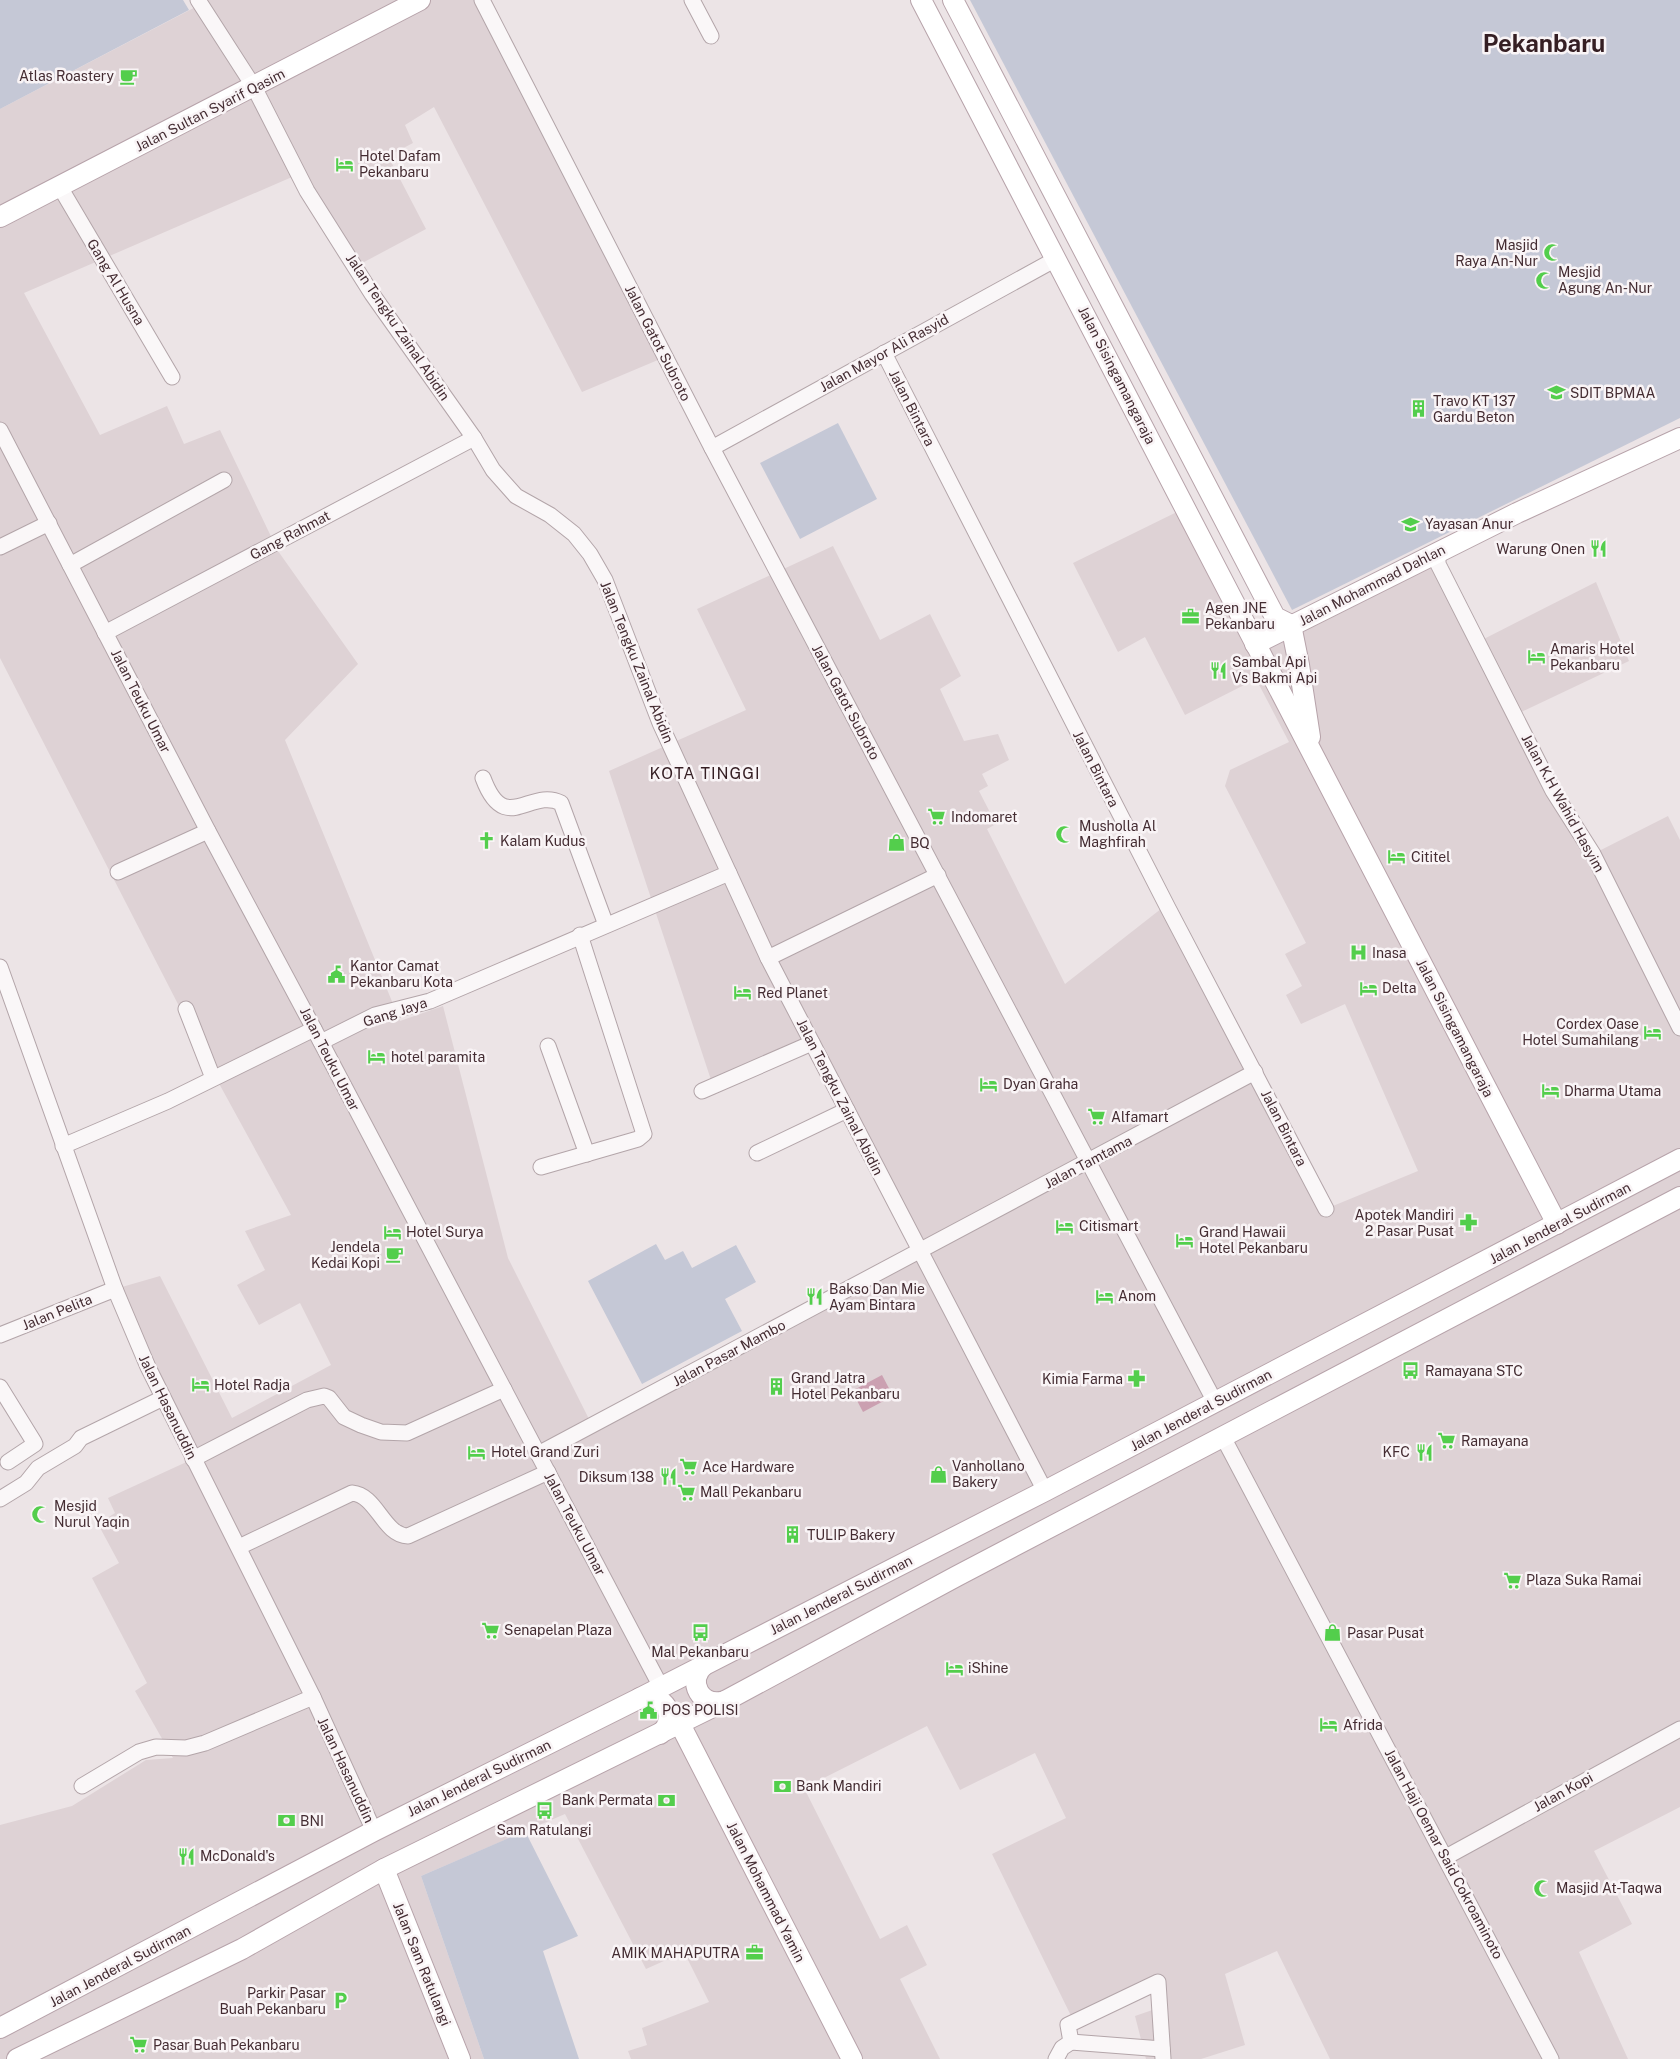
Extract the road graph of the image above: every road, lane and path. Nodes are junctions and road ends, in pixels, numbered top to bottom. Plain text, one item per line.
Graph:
1 (198, 0) edge
2 (420, 0) edge
3 (482, 0) edge
4 (692, 0) edge
5 (921, 0) edge
6 (954, 0) edge
7 (710, 36) dead end
8 (254, 87) junction
9 (60, 187) junction
10 (1059, 205) junction
11 (0, 217) edge
12 (1056, 258) junction
13 (884, 353) junction
14 (172, 377) dead end
15 (0, 430) edge
16 (474, 438) junction
17 (1680, 438) edge
18 (712, 448) junction
19 (224, 480) dead end
20 (49, 523) junction
21 (0, 547) edge
22 (1438, 551) junction
23 (70, 565) junction
24 (1291, 625) junction
25 (105, 633) junction
26 (1255, 644) junction
27 (1312, 751) junction
28 (483, 778) dead end
29 (208, 831) junction
30 (118, 872) dead end
31 (729, 873) junction
32 (938, 875) junction
33 (606, 925) junction
34 (580, 935) junction
35 (768, 958) junction
36 (0, 967) edge
37 (186, 1009) dead end
38 (1680, 1028) edge
39 (318, 1036) junction
40 (812, 1042) junction
41 (548, 1046) dead end
42 (1255, 1072) junction
43 (213, 1078) junction
44 (702, 1091) dead end
45 (847, 1110) junction
46 (63, 1146) junction
47 (587, 1154) junction
48 (757, 1154) dead end
49 (1680, 1159) edge
50 (1090, 1162) junction
51 (541, 1167) dead end
52 (1680, 1197) edge
53 (1326, 1209) dead end
54 (1557, 1224) junction
55 (919, 1251) junction
56 (115, 1289) junction
57 (0, 1335) edge
58 (0, 1387) edge
59 (504, 1389) junction
60 (163, 1398) junction
61 (1215, 1402) junction
62 (1223, 1437) junction
63 (538, 1454) junction
64 (193, 1459) junction
65 (8, 1462) dead end
66 (548, 1472) junction
67 (1045, 1491) junction
68 (0, 1499) edge
69 (239, 1546) junction
70 (704, 1665) junction
71 (661, 1688) junction
72 (313, 1698) junction
73 (640, 1698) junction
74 (725, 1701) junction
75 (680, 1724) junction
76 (1680, 1729) edge
77 (660, 1734) junction
78 (82, 1786) dead end
79 (374, 1830) junction
80 (1446, 1857) junction
81 (384, 1869) junction
82 (0, 2028) edge
83 (1071, 2042) junction
84 (1162, 2054) edge
85 (17, 2059) edge
86 (460, 2059) edge
87 (852, 2059) edge
88 (1056, 2059) edge
89 (1551, 2059) edge

1 - 8 street, Jalan Tengku Zainal Abidin
2 - 8 main road, Jalan Sultan Syarif Qasim
3 - 18 street, Jalan Gatot Subroto
4 - 7 street
5 - 12 main road, Jalan Sisingamangaraja
6 - 10 main road, Jalan Sisingamangaraja
8 - 9 main road, Jalan Sultan Syarif Qasim
8 - 16 street, Jalan Tengku Zainal Abidin
9 - 11 main road, Jalan Sultan Syarif Qasim
9 - 14 street, Gang Al Husna
10 - 12 main road
10 - 24 main road, Jalan Sisingamangaraja
12 - 13 street, Jalan Mayor Ali Rasyid
12 - 26 main road, Jalan Sisingamangaraja
13 - 18 street, Jalan Mayor Ali Rasyid
13 - 42 street, Jalan Bintara
15 - 20 street, Jalan Teuku Umar
16 - 25 street, Gang Rahmat
16 - 31 street, Jalan Tengku Zainal Abidin
17 - 22 main road, Jalan Mohammad Dahlan
18 - 32 street, Jalan Gatot Subroto
19 - 23 street
20 - 21 street
20 - 23 street, Jalan Teuku Umar
22 - 24 main road, Jalan Mohammad Dahlan
22 - 38 street, Jalan K.H Wahid Hasyim
23 - 25 street, Jalan Teuku Umar
24 - 26 main road, Jalan Mohammad Dahlan
24 - 27 main road, Jalan Sisingamangaraja
25 - 29 street, Jalan Teuku Umar
26 - 27 main road, Jalan Sisingamangaraja
27 - 54 main road, Jalan Sisingamangaraja
28 - 33 street
29 - 30 street
29 - 39 street, Jalan Teuku Umar
31 - 33 street, Gang Jaya
31 - 35 street, Jalan Tengku Zainal Abidin
32 - 35 street
32 - 50 street, Jalan Gatot Subroto
33 - 34 street, Gang Jaya
34 - 39 street, Gang Jaya
34 - 47 street
35 - 40 street, Jalan Tengku Zainal Abidin
36 - 46 street, Jalan Hasanuddin
37 - 43 street
39 - 43 street, Gang Jaya
39 - 59 street, Jalan Teuku Umar
40 - 44 street
40 - 45 street, Jalan Tengku Zainal Abidin
41 - 47 street
42 - 50 street, Jalan Tamtama
42 - 53 street, Jalan Bintara
43 - 46 street, Gang Jaya
45 - 48 street
45 - 55 street, Jalan Tengku Zainal Abidin
46 - 56 street, Jalan Hasanuddin
47 - 51 street
49 - 54 main road, Jalan Jenderal Sudirman
50 - 55 street, Jalan Tamtama
50 - 61 street, Jalan Gatot Subroto
52 - 62 main road
54 - 61 main road, Jalan Jenderal Sudirman
55 - 63 street, Jalan Pasar Mambo
55 - 67 street, Jalan Tengku Zainal Abidin
56 - 57 street, Jalan Pelita
56 - 60 street, Jalan Hasanuddin
58 - 65 street
59 - 63 street, Jalan Teuku Umar
59 - 64 street
60 - 64 street, Jalan Hasanuddin
60 - 68 street
61 - 67 main road, Jalan Jenderal Sudirman
62 - 74 main road
62 - 80 street, Jalan Haji Oemar Said Cokroaminoto
63 - 66 street, Jalan Teuku Umar
64 - 69 street, Jalan Hasanuddin
66 - 69 street
66 - 71 street, Jalan Teuku Umar
67 - 70 main road, Jalan Jenderal Sudirman
69 - 72 street, Jalan Hasanuddin
70 - 71 main road, Jalan Jenderal Sudirman
70 - 74 main road
71 - 73 main road, Jalan Jenderal Sudirman
72 - 78 street
72 - 79 street, Jalan Hasanuddin
73 - 77 main road
73 - 79 main road, Jalan Jenderal Sudirman
74 - 75 main road
75 - 77 main road
75 - 87 main road, Jalan Mohammad Yamin
76 - 80 street, Jalan Kopi
77 - 81 main road
79 - 82 main road, Jalan Jenderal Sudirman
80 - 89 street, Jalan Haji Oemar Said Cokroaminoto
81 - 85 main road
81 - 86 main road, Jalan Sam Ratulangi
83 - 84 street
83 - 84 street
83 - 88 street

